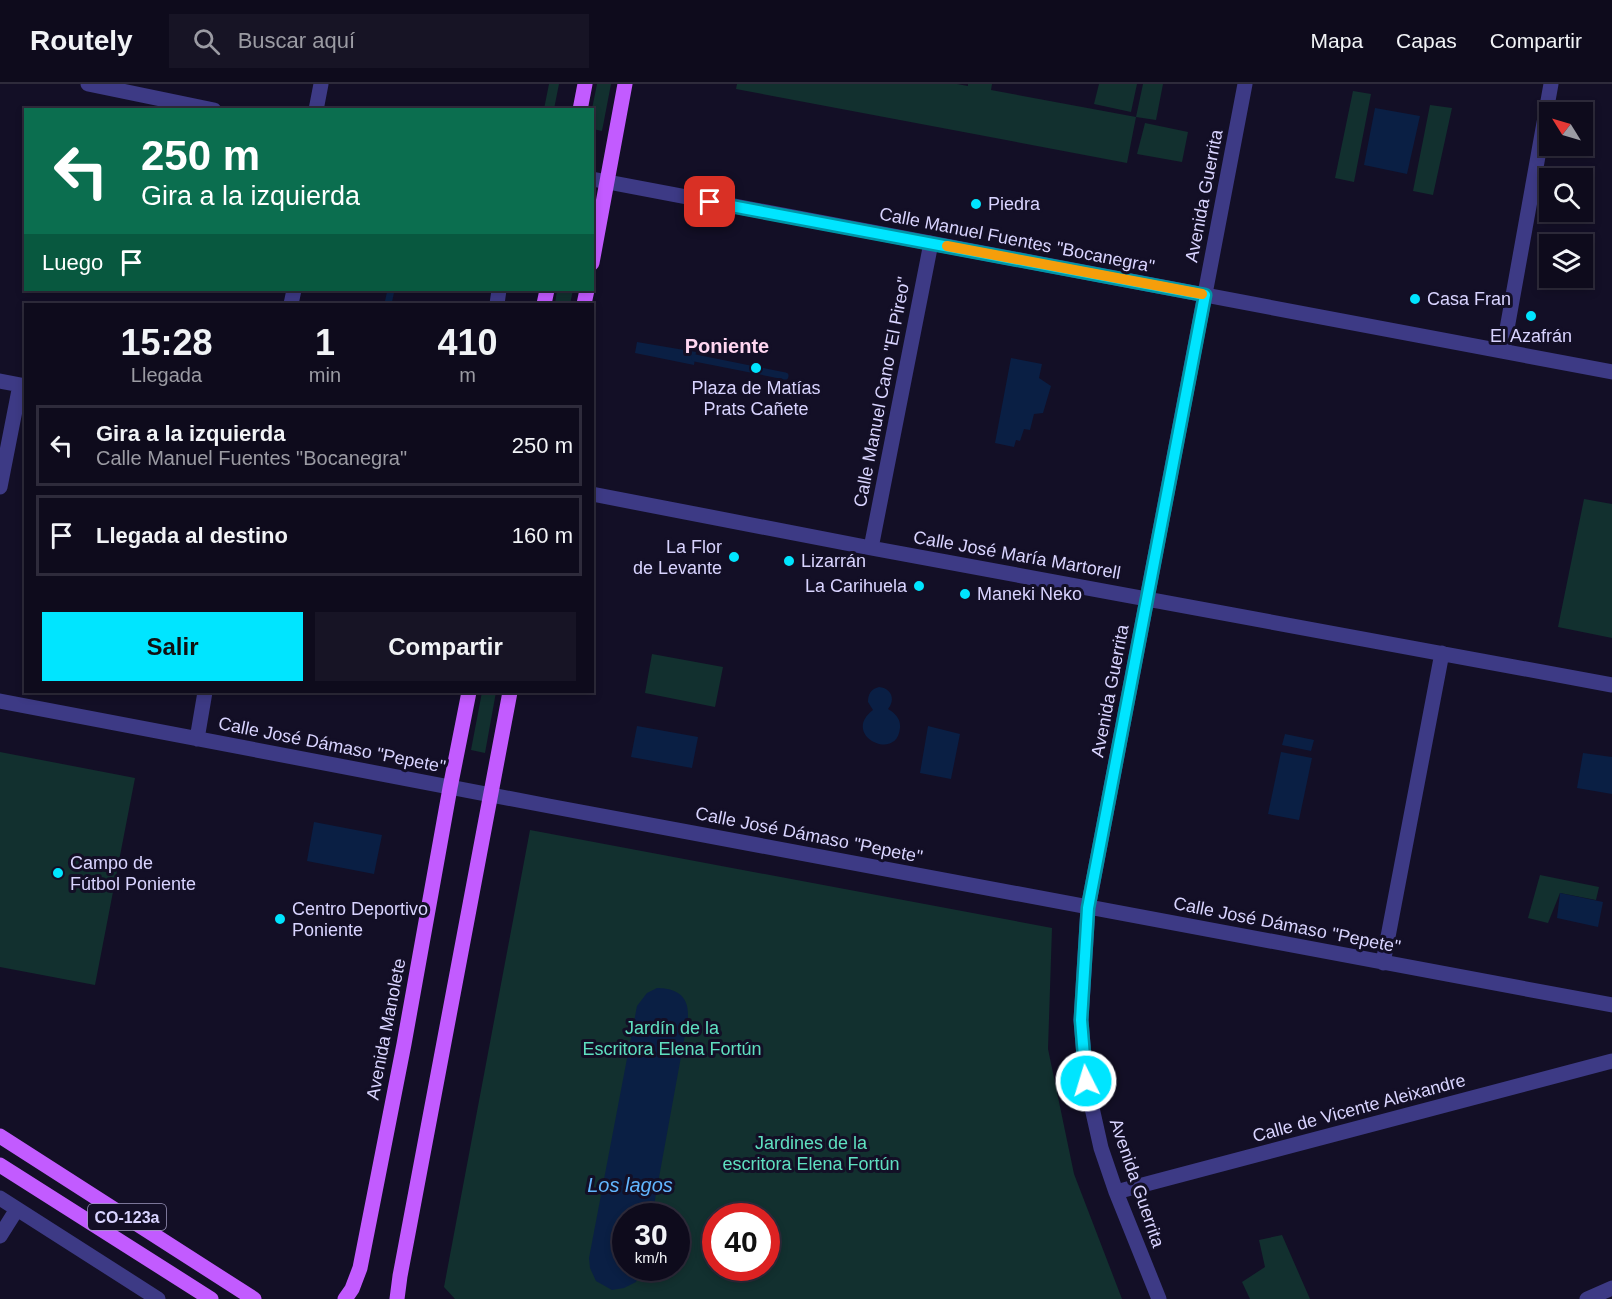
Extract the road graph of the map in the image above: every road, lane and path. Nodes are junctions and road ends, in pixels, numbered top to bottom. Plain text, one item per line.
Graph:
1 (88, 84) edge
2 (321, 84) edge
3 (585, 84) edge
4 (625, 84) edge
5 (1245, 84) edge
6 (1551, 84) edge
7 (204, 108) edge
8 (316, 108) edge
9 (580, 108) edge
10 (600, 181) edge
11 (594, 242) edge
12 (931, 243) junction
13 (1205, 295) junction
14 (1503, 351) junction
15 (1612, 372) edge
16 (0, 381) edge
17 (23, 385) edge
18 (0, 487) edge
19 (594, 494) edge
20 (872, 548) junction
21 (1147, 599) junction
22 (1442, 653) junction
23 (1612, 685) edge
24 (205, 693) edge
25 (469, 693) edge
26 (510, 693) edge
27 (0, 701) edge
28 (197, 739) junction
29 (450, 788) junction
30 (491, 795) junction
31 (1088, 908) junction
32 (1383, 963) junction
33 (1612, 1005) edge
34 (1612, 1061) edge
35 (0, 1136) edge
36 (0, 1165) edge
37 (1116, 1192) junction
38 (0, 1198) edge
39 (17, 1209) junction
40 (0, 1236) edge
41 (1612, 1288) edge
42 (206, 1298) edge
43 (158, 1299) edge
44 (254, 1299) edge
45 (345, 1299) edge
46 (397, 1299) edge
47 (1159, 1299) edge
48 (1587, 1299) edge

1 - 7 street
2 - 8 street
3 - 9 main road
4 - 10 main road
5 - 13 street, Avenida Guerrita
6 - 14 street
10 - 11 main road
10 - 12 street, Calle Manuel Fuentes "Bocanegra"
12 - 13 street, Calle Manuel Fuentes "Bocanegra"
12 - 20 street, Calle Manuel Cano "El Pireo"
13 - 14 street, Calle Manuel Fuentes "Bocanegra"
13 - 21 street, Avenida Guerrita
14 - 15 street, Calle Manuel Fuentes "Bocanegra"
16 - 17 street
17 - 18 street
19 - 20 street, Calle José María Martorell
20 - 21 street, Calle José María Martorell
21 - 22 street, Calle José María Martorell
21 - 31 street, Avenida Guerrita
22 - 23 street, Calle José María Martorell
22 - 32 street
24 - 28 street
25 - 29 main road, Avenida Manolete
26 - 30 main road
27 - 28 street, Calle José Dámaso "Pepete"
28 - 29 street, Calle José Dámaso "Pepete"
29 - 30 street, Calle José Dámaso "Pepete"
29 - 45 main road, Avenida Manolete
30 - 31 street, Calle José Dámaso "Pepete"
30 - 46 main road
31 - 32 street, Calle José Dámaso "Pepete"
31 - 37 street, Avenida Guerrita
32 - 33 street, Calle José Dámaso "Pepete"
34 - 37 street, Calle de Vicente Aleixandre
35 - 44 main road, CO-123a
36 - 42 main road, CO-123a
37 - 47 street, Avenida Guerrita
38 - 39 street
39 - 40 street
39 - 43 street
41 - 48 street

